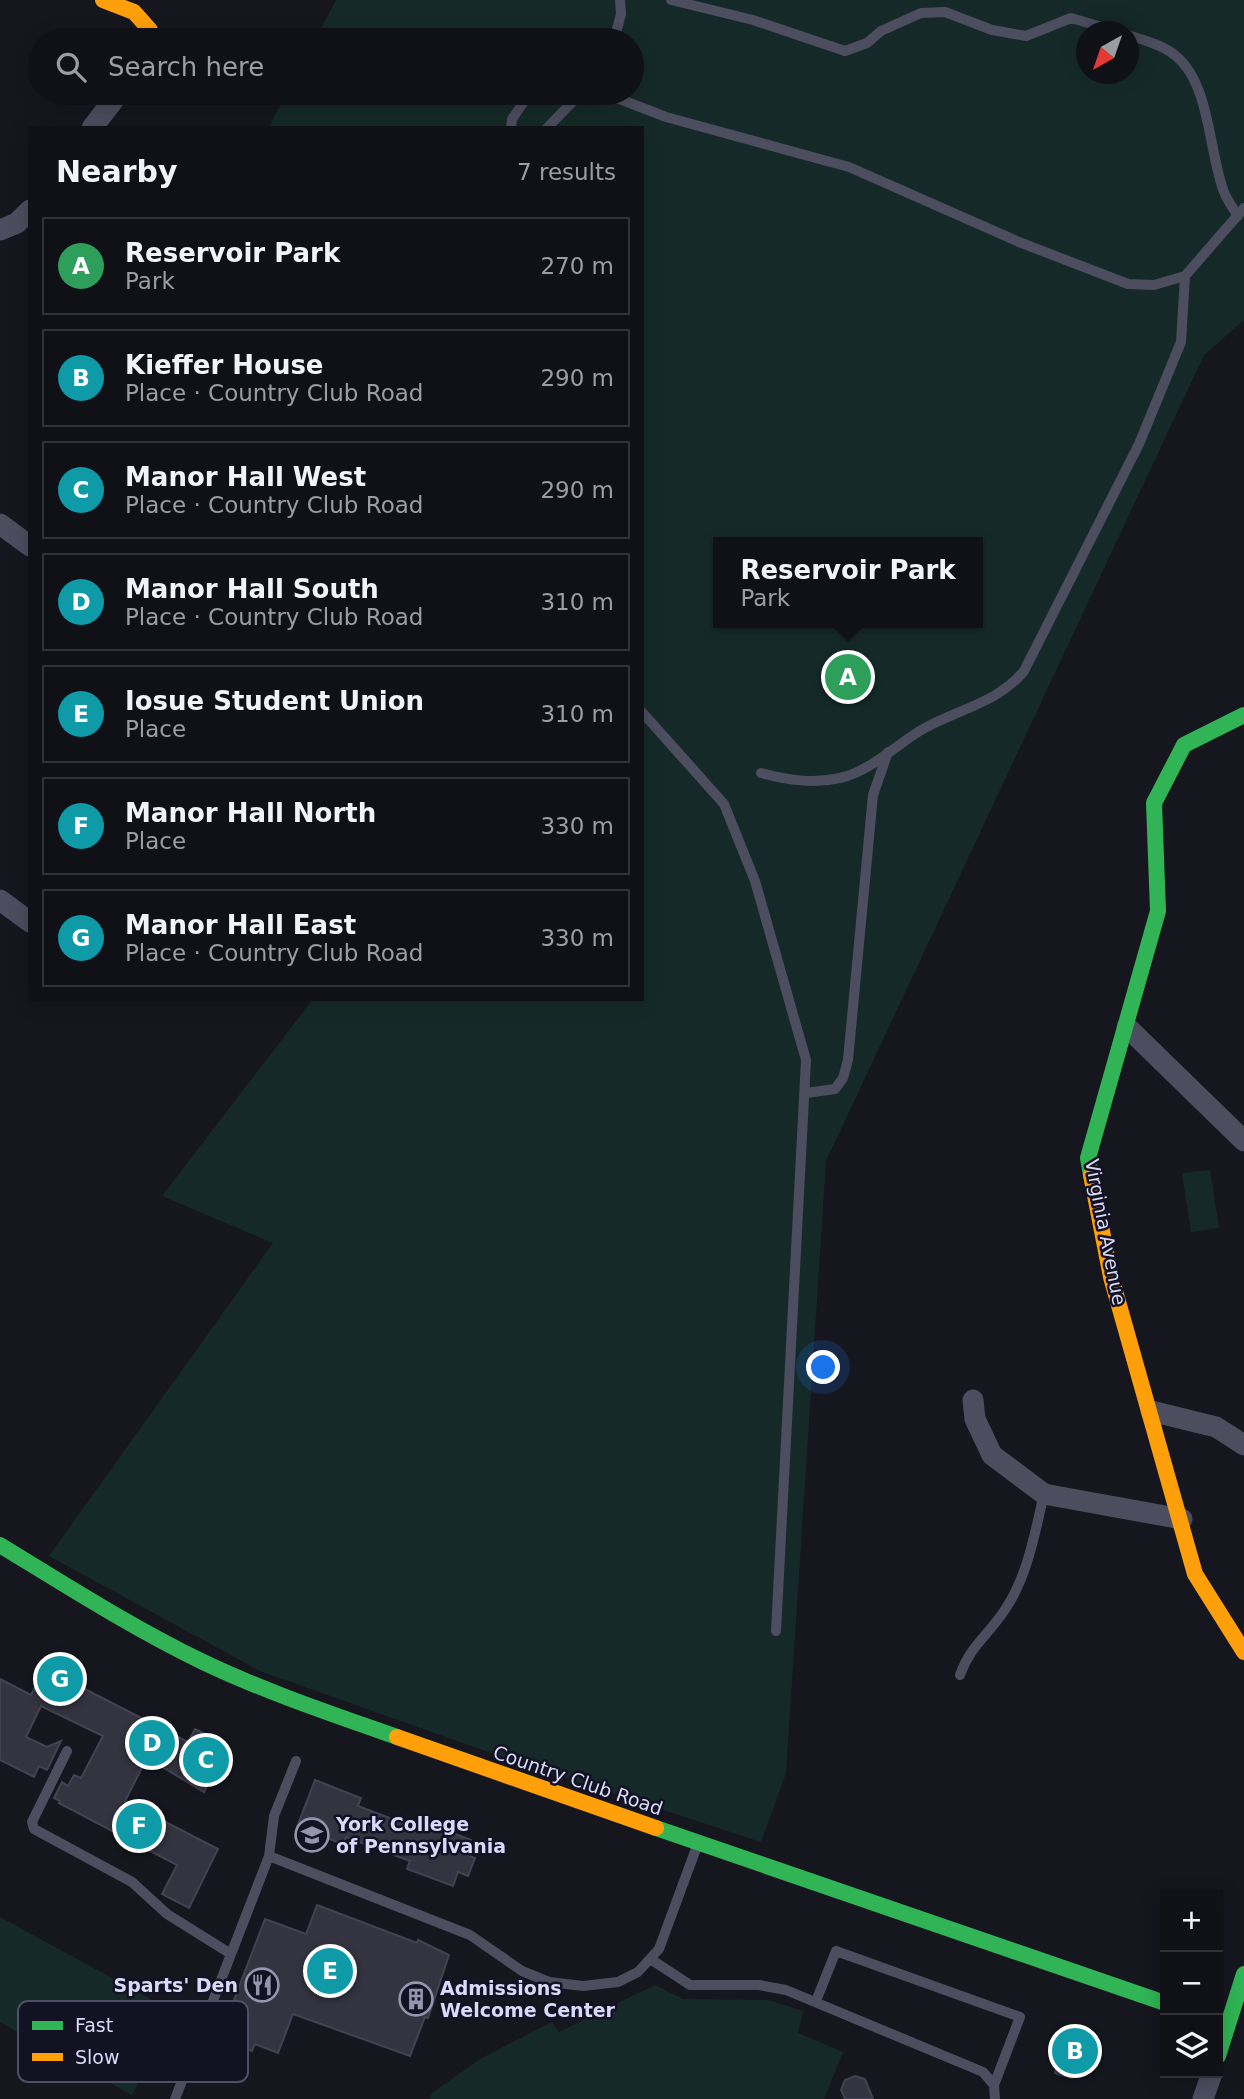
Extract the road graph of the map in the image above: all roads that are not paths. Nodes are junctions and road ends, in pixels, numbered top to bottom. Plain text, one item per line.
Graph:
1 (103, 0) edge
2 (620, 0) edge
3 (671, 0) edge
4 (1082, 21) edge
5 (148, 28) edge
6 (617, 28) edge
7 (1139, 39) edge
8 (110, 105) edge
9 (522, 105) edge
10 (570, 105) edge
11 (635, 105) edge
12 (94, 126) edge
13 (511, 126) edge
14 (549, 126) edge
15 (28, 212) edge
16 (1241, 212) edge
17 (0, 230) edge
18 (1185, 276) junction
19 (0, 524) edge
20 (28, 545) edge
21 (644, 714) edge
22 (1244, 715) edge
23 (888, 752) junction
24 (761, 772) dead end
25 (0, 900) edge
26 (28, 921) edge
27 (1127, 1027) junction
28 (806, 1093) junction
29 (1244, 1141) edge
30 (972, 1399) dead end
31 (1151, 1411) junction
32 (1244, 1445) edge
33 (1044, 1494) junction
34 (1182, 1519) junction
35 (0, 1545) edge
36 (776, 1630) dead end
37 (1244, 1652) edge
38 (960, 1675) dead end
39 (67, 1751) dead end
40 (296, 1760) dead end
41 (698, 1843) junction
42 (269, 1856) junction
43 (231, 1954) junction
44 (652, 1960) junction
45 (1244, 1974) edge
46 (213, 2001) edge
47 (816, 2001) junction
48 (1160, 2001) edge
49 (1230, 2025) edge
50 (1223, 2043) edge
51 (1210, 2078) edge
52 (182, 2082) edge
53 (994, 2085) junction
54 (175, 2099) edge
55 (995, 2099) edge
56 (1203, 2099) edge

1 - 5 main road
2 - 6 lane
3 - 4 lane
7 - 16 lane
8 - 12 street
9 - 13 lane
10 - 14 lane
11 - 18 lane
15 - 17 street
16 - 18 lane
18 - 23 lane
19 - 20 street
21 - 28 lane
22 - 27 main road, Virginia Avenue
23 - 24 lane
23 - 28 lane
25 - 26 street
27 - 29 street
27 - 31 main road, Virginia Avenue
28 - 36 lane
30 - 33 street
31 - 32 street
31 - 34 main road, Virginia Avenue
33 - 34 street
33 - 38 lane
34 - 37 main road, Virginia Avenue
35 - 41 main road, Country Club Road
39 - 43 lane
40 - 42 lane
41 - 44 lane
41 - 48 main road, Country Club Road
42 - 43 lane
42 - 44 lane
43 - 46 lane
44 - 47 lane
45 - 49 main road
47 - 53 lane
47 - 53 lane
49 - 50 main road
51 - 56 street
52 - 54 lane
53 - 55 lane

